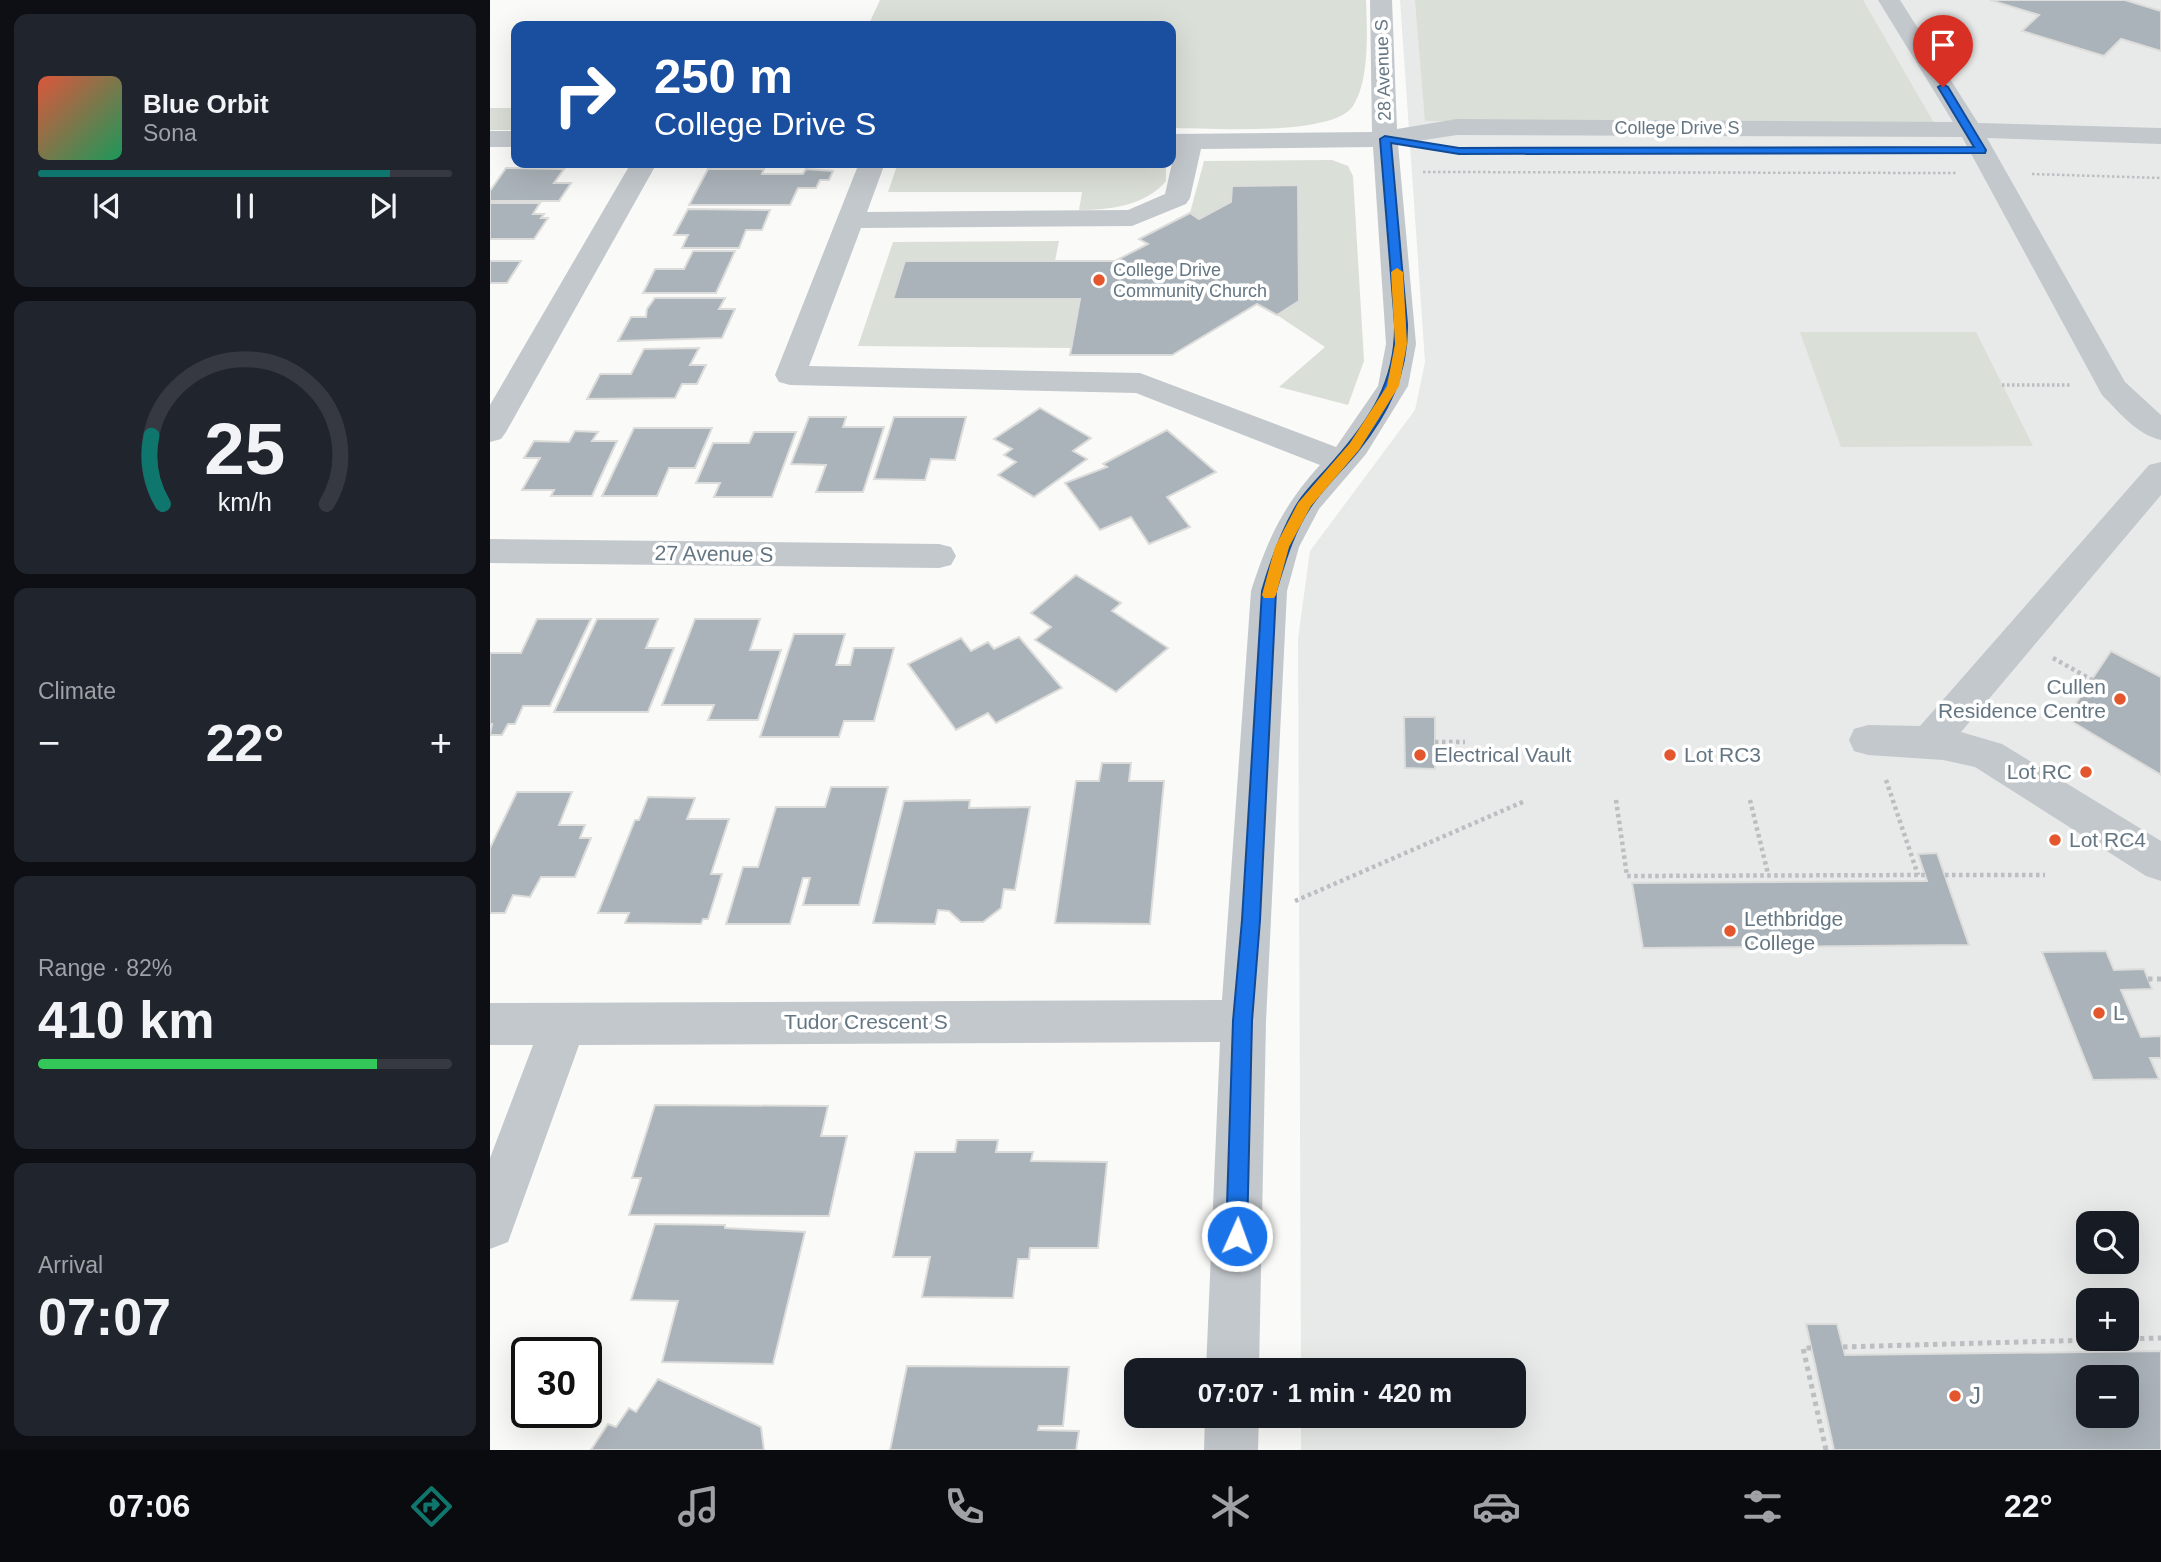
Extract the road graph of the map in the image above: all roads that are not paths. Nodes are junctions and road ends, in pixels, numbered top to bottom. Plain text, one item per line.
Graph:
1 (1381, 0) edge
2 (1889, 0) edge
3 (2161, 136) edge
4 (490, 139) edge
5 (511, 139) edge
6 (1181, 142) edge
7 (1981, 151) junction
8 (2161, 154) edge
9 (1386, 155) junction
10 (641, 168) edge
11 (870, 168) edge
12 (850, 219) junction
13 (2161, 430) edge
14 (490, 432) edge
15 (1342, 461) junction
16 (2161, 473) edge
17 (490, 551) edge
18 (939, 556) dead end
19 (1930, 741) junction
20 (1875, 756) road end
21 (2161, 863) edge
22 (1242, 1021) junction
23 (564, 1023) junction
24 (490, 1024) edge
25 (490, 1224) edge
26 (1233, 1358) edge
27 (1231, 1428) edge
28 (1231, 1450) edge

1 - 9 street, 28 Avenue S
2 - 7 street
3 - 7 street, College Drive S
4 - 5 street
6 - 9 street, College Drive S
6 - 12 street
7 - 8 street, College Drive S
7 - 9 street, College Drive S
7 - 13 street
9 - 15 street, 28 Avenue S
10 - 14 street
11 - 12 street
12 - 15 street
15 - 22 street, 28 Avenue S
16 - 19 street
17 - 18 street, 27 Avenue S
19 - 20 street
19 - 21 street
22 - 23 street, Tudor Crescent S
22 - 26 street, 28 Avenue S
23 - 24 street, Tudor Crescent S
23 - 25 street
27 - 28 street

